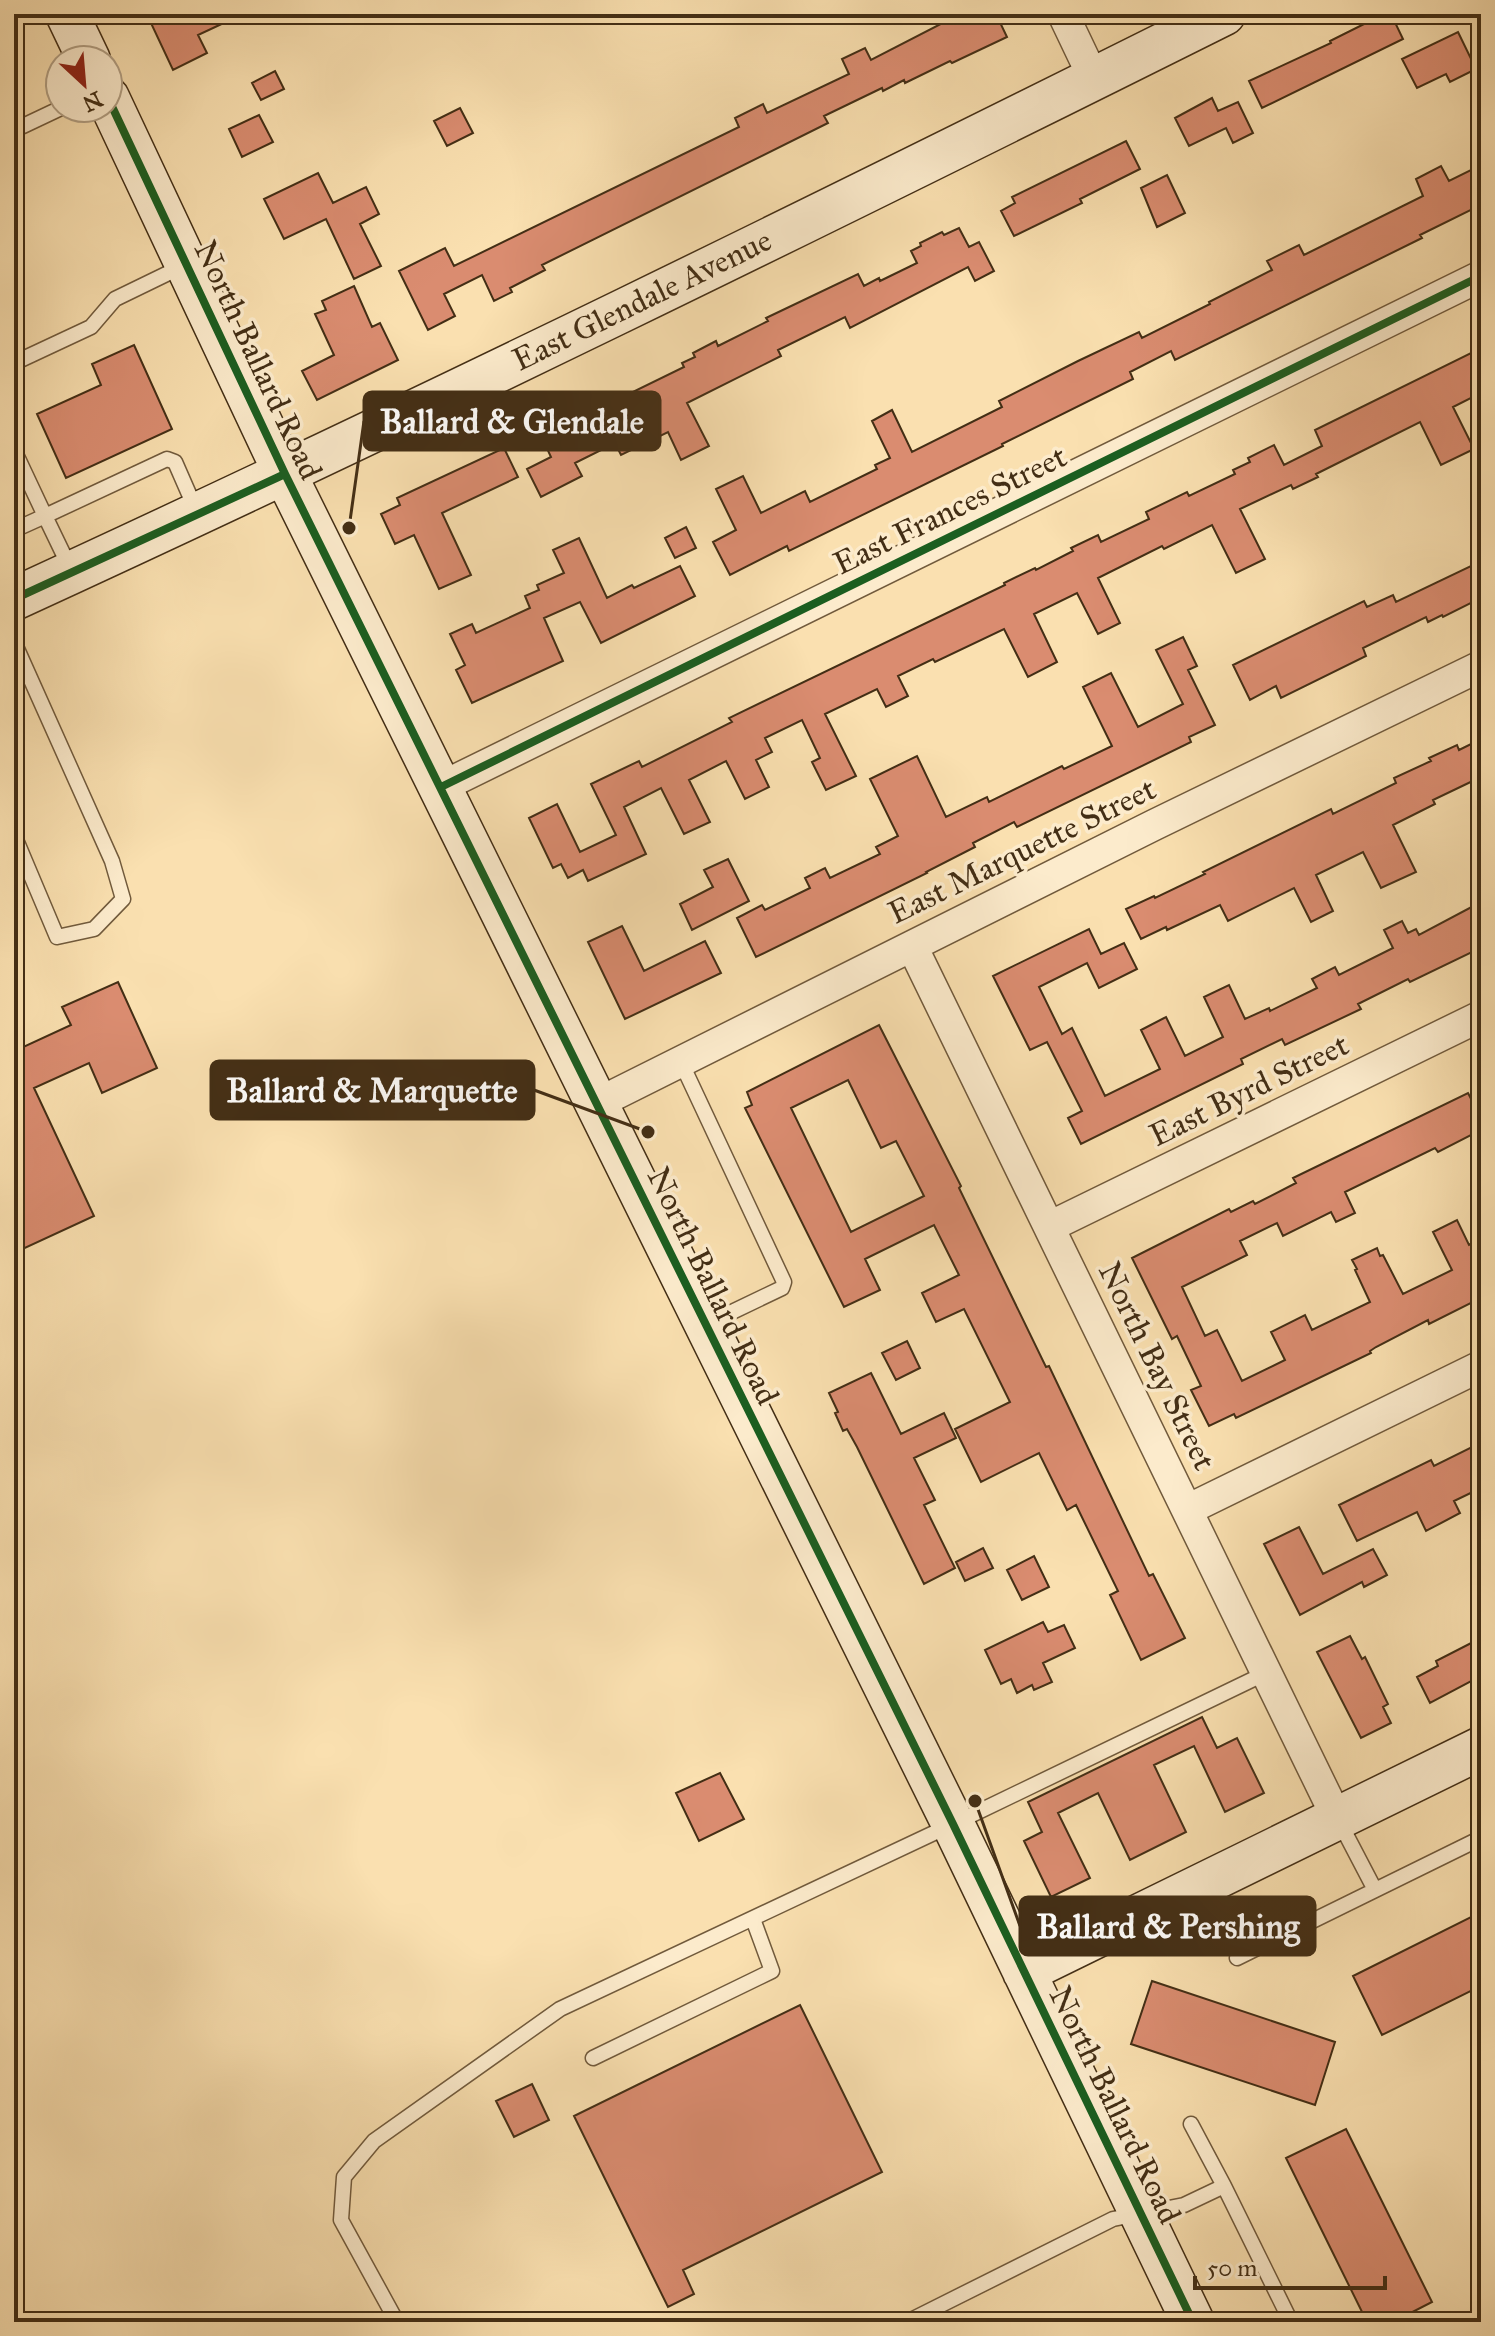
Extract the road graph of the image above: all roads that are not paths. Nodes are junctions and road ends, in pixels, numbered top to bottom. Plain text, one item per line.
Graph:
1 (67, 14) edge
2 (1063, 14) edge
3 (1224, 14) edge
4 (81, 44) edge
5 (1094, 79) junction
6 (14, 114) edge
7 (44, 116) edge
8 (120, 124) edge
9 (186, 264) junction
10 (1481, 276) edge
11 (14, 363) edge
12 (14, 450) edge
13 (285, 474) junction
14 (198, 514) junction
15 (45, 516) junction
16 (14, 530) edge
17 (72, 572) junction
18 (14, 599) edge
19 (14, 642) edge
20 (1481, 666) edge
21 (441, 787) junction
22 (14, 835) edge
23 (912, 946) junction
24 (1481, 1016) edge
25 (681, 1062) junction
26 (596, 1104) junction
27 (1049, 1227) junction
28 (705, 1325) junction
29 (1481, 1366) edge
30 (1187, 1510) junction
31 (1266, 1673) junction
32 (1481, 1748) edge
33 (1337, 1818) junction
34 (953, 1824) junction
35 (1481, 1838) edge
36 (1375, 1890) junction
37 (753, 1919) junction
38 (1237, 1958) dead end
39 (1024, 1972) junction
40 (593, 2058) dead end
41 (1191, 2124) dead end
42 (1224, 2186) junction
43 (1139, 2213) junction
44 (397, 2322) edge
45 (907, 2322) edge
46 (1193, 2322) edge
47 (1291, 2322) edge

1 - 4 main road
2 - 5 street
3 - 5 main road, East Glendale Avenue
5 - 13 main road, East Glendale Avenue
6 - 7 lane
8 - 9 main road, North Ballard Road
9 - 11 lane
9 - 13 main road, North Ballard Road
10 - 21 street, East Frances Street
12 - 15 lane
13 - 14 main road, East Glendale Avenue
13 - 21 main road, North Ballard Road
14 - 15 lane
14 - 17 main road, East Glendale Avenue
15 - 16 lane
15 - 17 lane
17 - 18 main road, East Glendale Avenue
19 - 22 lane
20 - 23 street, East Marquette Street
21 - 26 main road, North Ballard Road
23 - 25 street, East Marquette Street
23 - 27 street, North Bay Street
24 - 27 street, East Byrd Street
25 - 26 street, East Marquette Street
25 - 28 lane
26 - 28 main road, North Ballard Road
27 - 30 street, North Bay Street
28 - 34 main road, North Ballard Road
29 - 30 street
30 - 31 street, North Bay Street
31 - 33 street, North Bay Street
31 - 34 lane
32 - 33 main road
33 - 36 lane
33 - 39 main road
34 - 37 lane
34 - 39 main road, North Ballard Road
35 - 36 lane
36 - 38 lane
37 - 40 lane
37 - 44 lane
39 - 43 main road, North Ballard Road
41 - 42 lane
42 - 43 lane
42 - 47 lane
43 - 45 lane
43 - 46 main road, North Ballard Road

